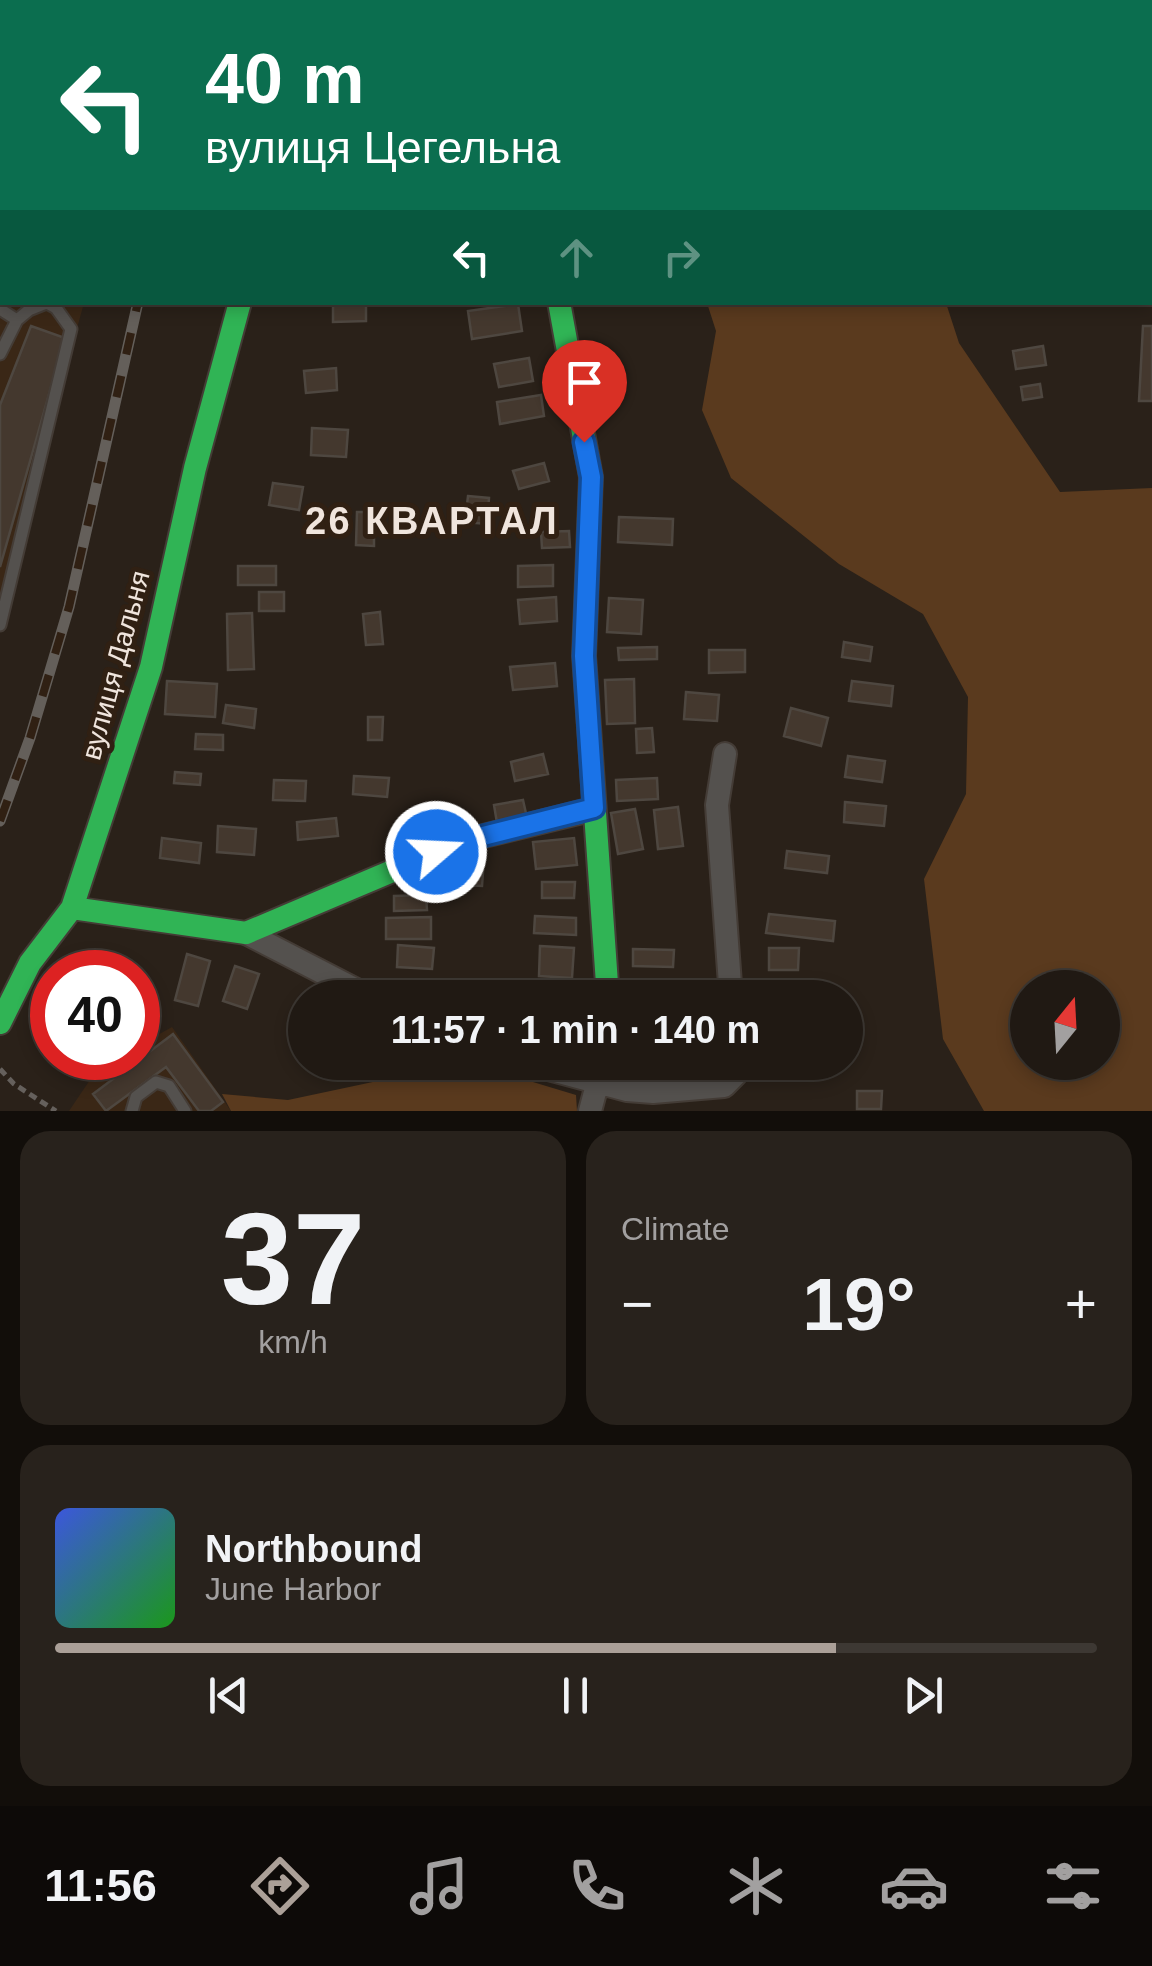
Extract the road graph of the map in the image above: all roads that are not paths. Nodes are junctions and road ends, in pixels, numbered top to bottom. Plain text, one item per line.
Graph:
1 (42, 305) edge
2 (48, 305) edge
3 (239, 305) edge
4 (560, 305) edge
5 (0, 309) edge
6 (17, 320) junction
7 (0, 354) edge
8 (0, 625) edge
9 (726, 754) dead end
10 (594, 808) junction
11 (72, 908) junction
12 (246, 934) junction
13 (337, 980) edge
14 (607, 980) edge
15 (730, 980) edge
16 (0, 1023) edge
17 (597, 1080) edge
18 (619, 1080) edge
19 (730, 1080) edge
20 (132, 1111) edge
21 (185, 1111) edge
22 (590, 1111) edge

1 - 6 lane
2 - 8 lane
3 - 11 street, вулиця Дальня
4 - 10 street
5 - 6 lane
6 - 7 lane
9 - 15 street
10 - 12 street
10 - 14 street
11 - 12 street
11 - 16 street, вулиця Дальня
12 - 13 street
17 - 22 street
18 - 19 street
20 - 21 lane

